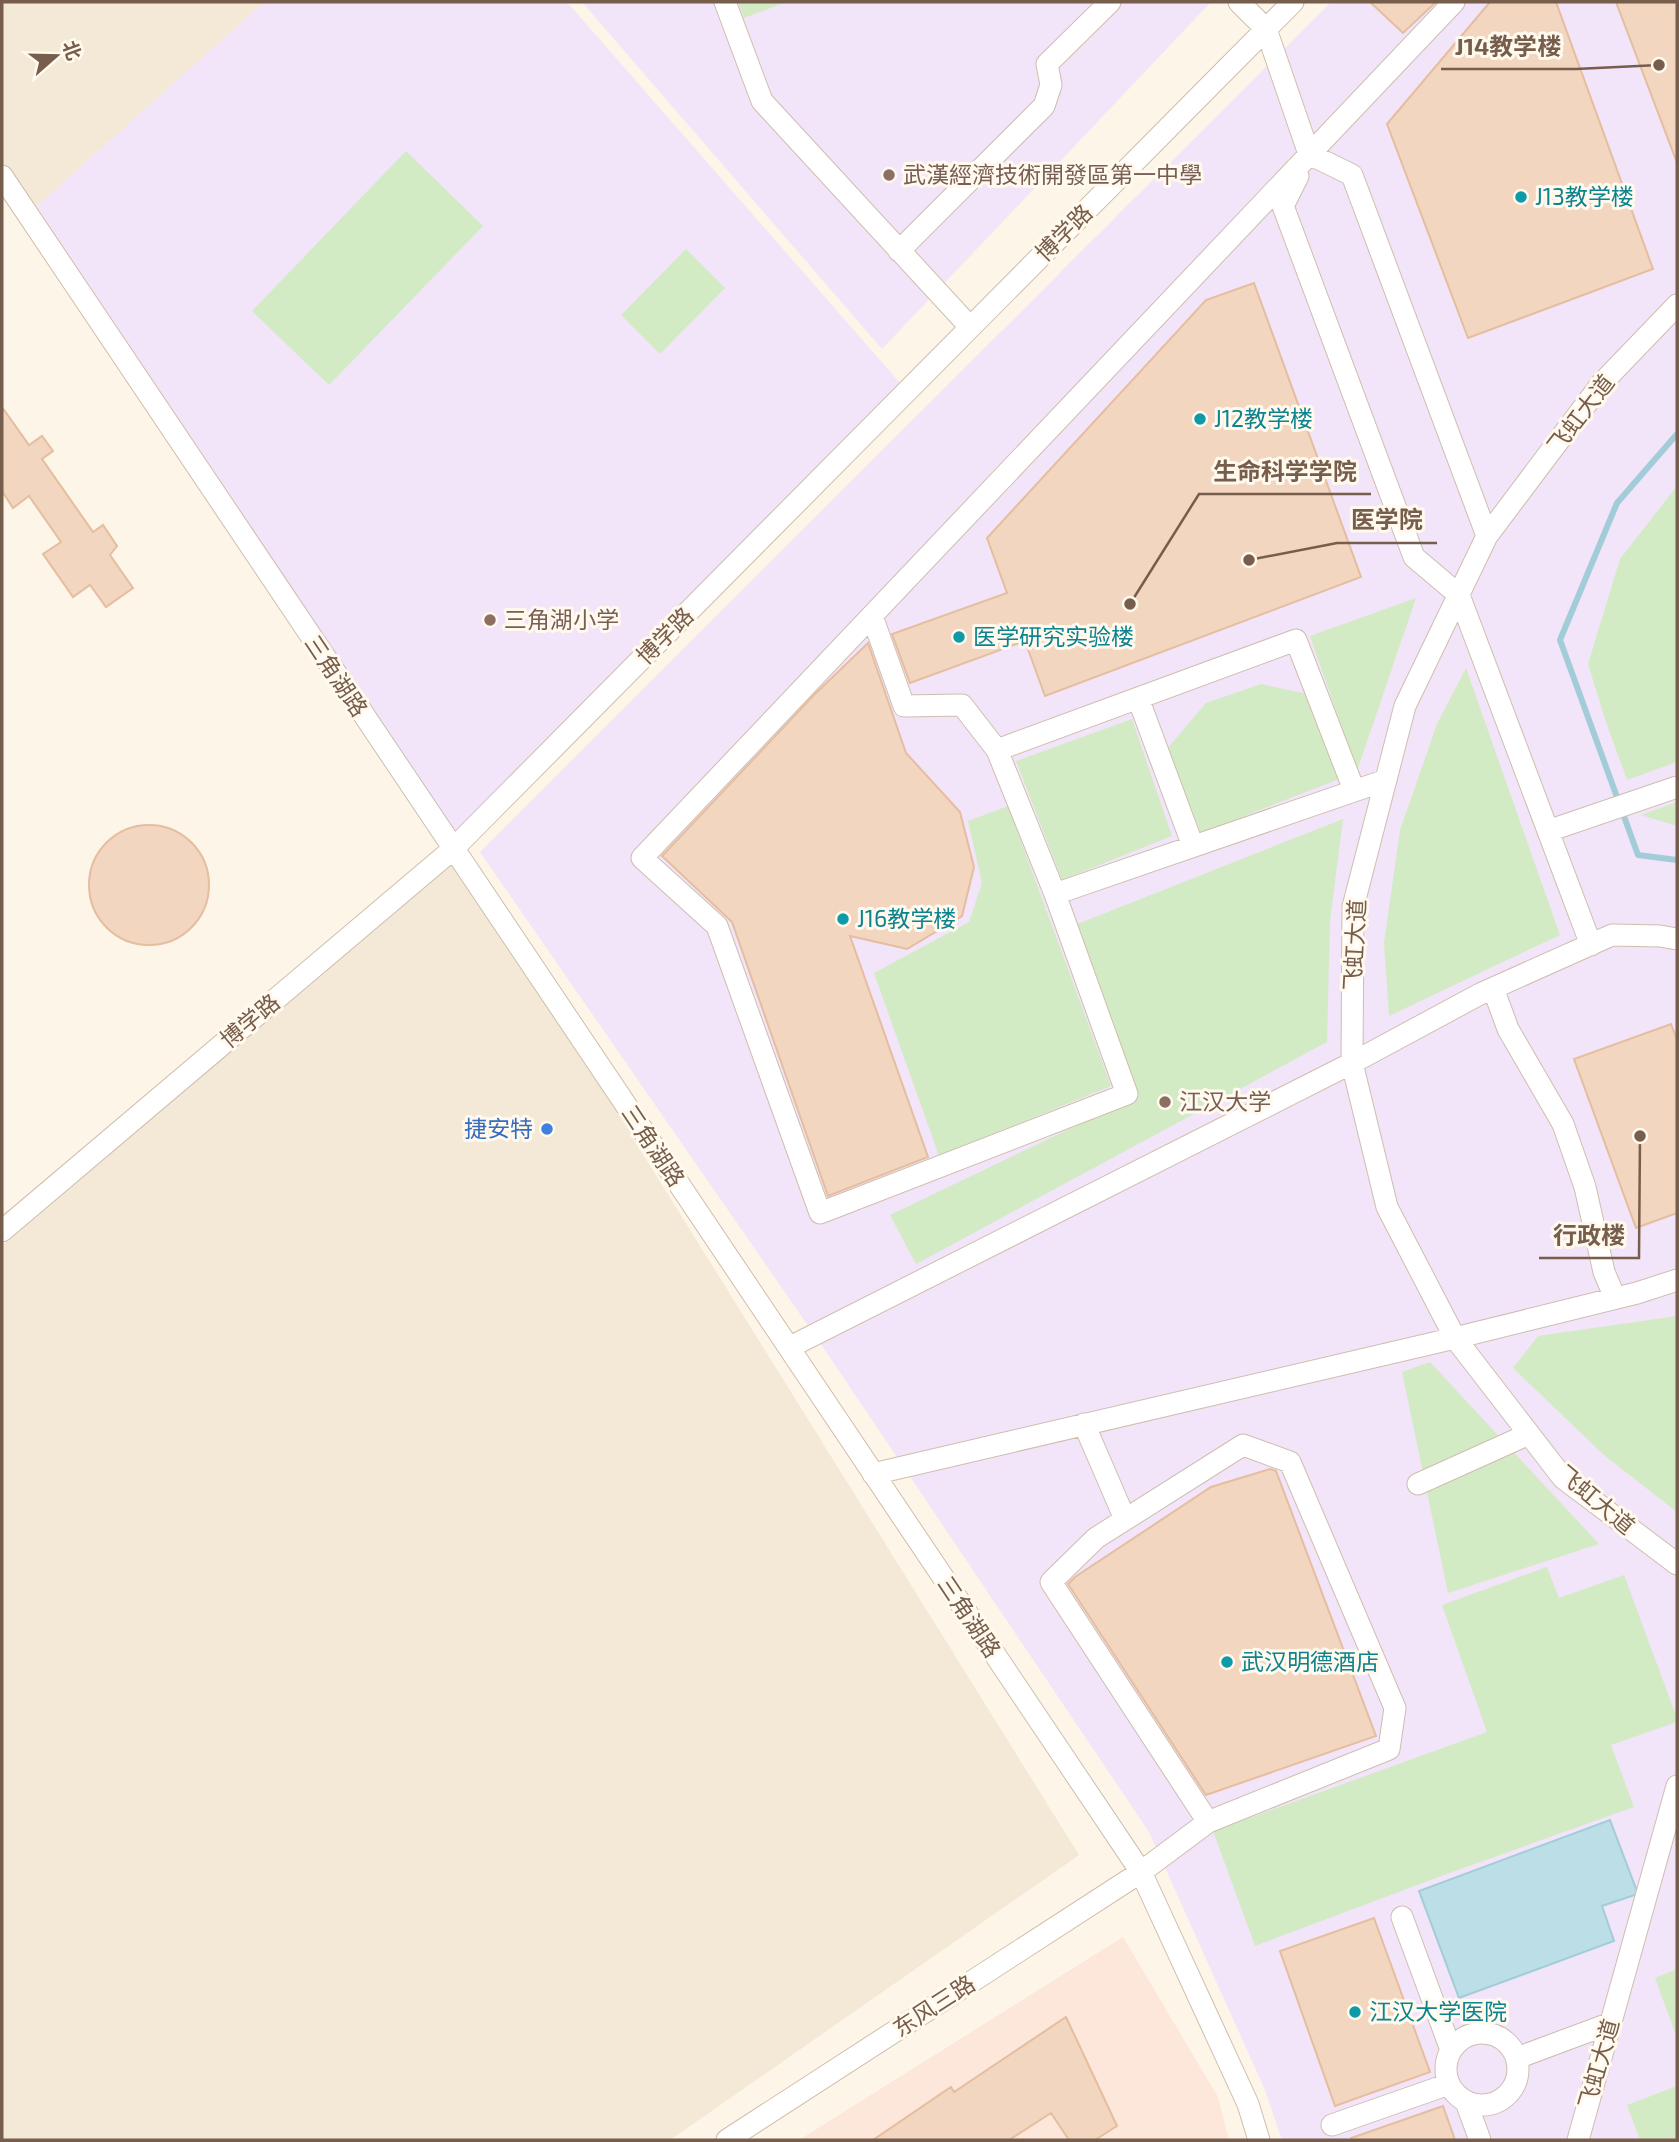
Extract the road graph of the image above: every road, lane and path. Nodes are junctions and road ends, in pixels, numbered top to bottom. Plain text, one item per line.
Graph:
1 (725, 2) edge
2 (1110, 2) edge
3 (1239, 2) edge
4 (1293, 2) edge
5 (1454, 2) edge
6 (1266, 29) junction
7 (1309, 155) junction
8 (2, 176) edge
9 (899, 251) junction
10 (1677, 304) edge
11 (970, 327) junction
12 (1487, 536) junction
13 (1459, 594) junction
14 (872, 615) junction
15 (1138, 698) junction
16 (997, 750) junction
17 (1386, 780) junction
18 (1676, 787) edge
19 (1354, 790) junction
20 (1548, 831) junction
21 (1192, 846) junction
22 (453, 849) junction
23 (1055, 894) junction
24 (1677, 939) edge
25 (1591, 945) junction
26 (1493, 988) junction
27 (1352, 1063) junction
28 (2, 1231) edge
29 (1677, 1280) edge
30 (1615, 1298) junction
31 (1455, 1338) junction
32 (790, 1347) junction
33 (1084, 1424) junction
34 (1529, 1434) junction
35 (873, 1474) junction
36 (1418, 1484) dead end
37 (1125, 1519) junction
38 (1677, 1564) edge
39 (1677, 1786) edge
40 (1208, 1822) junction
41 (1141, 1872) junction
42 (1402, 1917) dead end
43 (1611, 2023) junction
44 (1451, 2050) junction
45 (1517, 2059) junction
46 (1449, 2084) junction
47 (1466, 2102) junction
48 (1332, 2125) dead end
49 (727, 2140) edge
50 (1259, 2140) edge
51 (1480, 2140) edge
52 (1578, 2140) edge

1 - 9 street
2 - 9 street
3 - 6 street
4 - 6 street, 博学路
5 - 7 street
6 - 7 street
6 - 11 street, 博学路
7 - 12 street
7 - 13 street
7 - 14 street
8 - 22 street, 三角湖路
9 - 11 street
10 - 12 street, 飞虹大道
11 - 22 street, 博学路
12 - 13 street, 飞虹大道
13 - 17 street, 飞虹大道
13 - 20 street
14 - 16 street
14 - 23 street
15 - 16 street
15 - 19 street
15 - 21 street
16 - 23 street
17 - 19 street
17 - 27 street, 飞虹大道
18 - 20 street
19 - 21 street
20 - 25 street
21 - 23 street
22 - 28 street, 博学路
22 - 32 street, 三角湖路
24 - 25 street
25 - 26 street
26 - 27 street
26 - 30 street
27 - 31 street, 飞虹大道
27 - 32 street
29 - 30 street
30 - 31 street
31 - 33 street
31 - 34 street, 飞虹大道
32 - 35 street, 三角湖路
33 - 35 street
33 - 37 street
34 - 36 street
34 - 38 street, 飞虹大道
35 - 41 street, 三角湖路
37 - 40 street
37 - 40 street, 东风三路
39 - 43 street, 飞虹大道
40 - 41 street, 东风三路
41 - 49 street, 东风三路
41 - 50 street, 三角湖路
42 - 44 street
43 - 45 street
43 - 52 street, 飞虹大道
44 - 45 street
44 - 46 street
45 - 47 street
46 - 47 street
46 - 48 street
47 - 51 street

